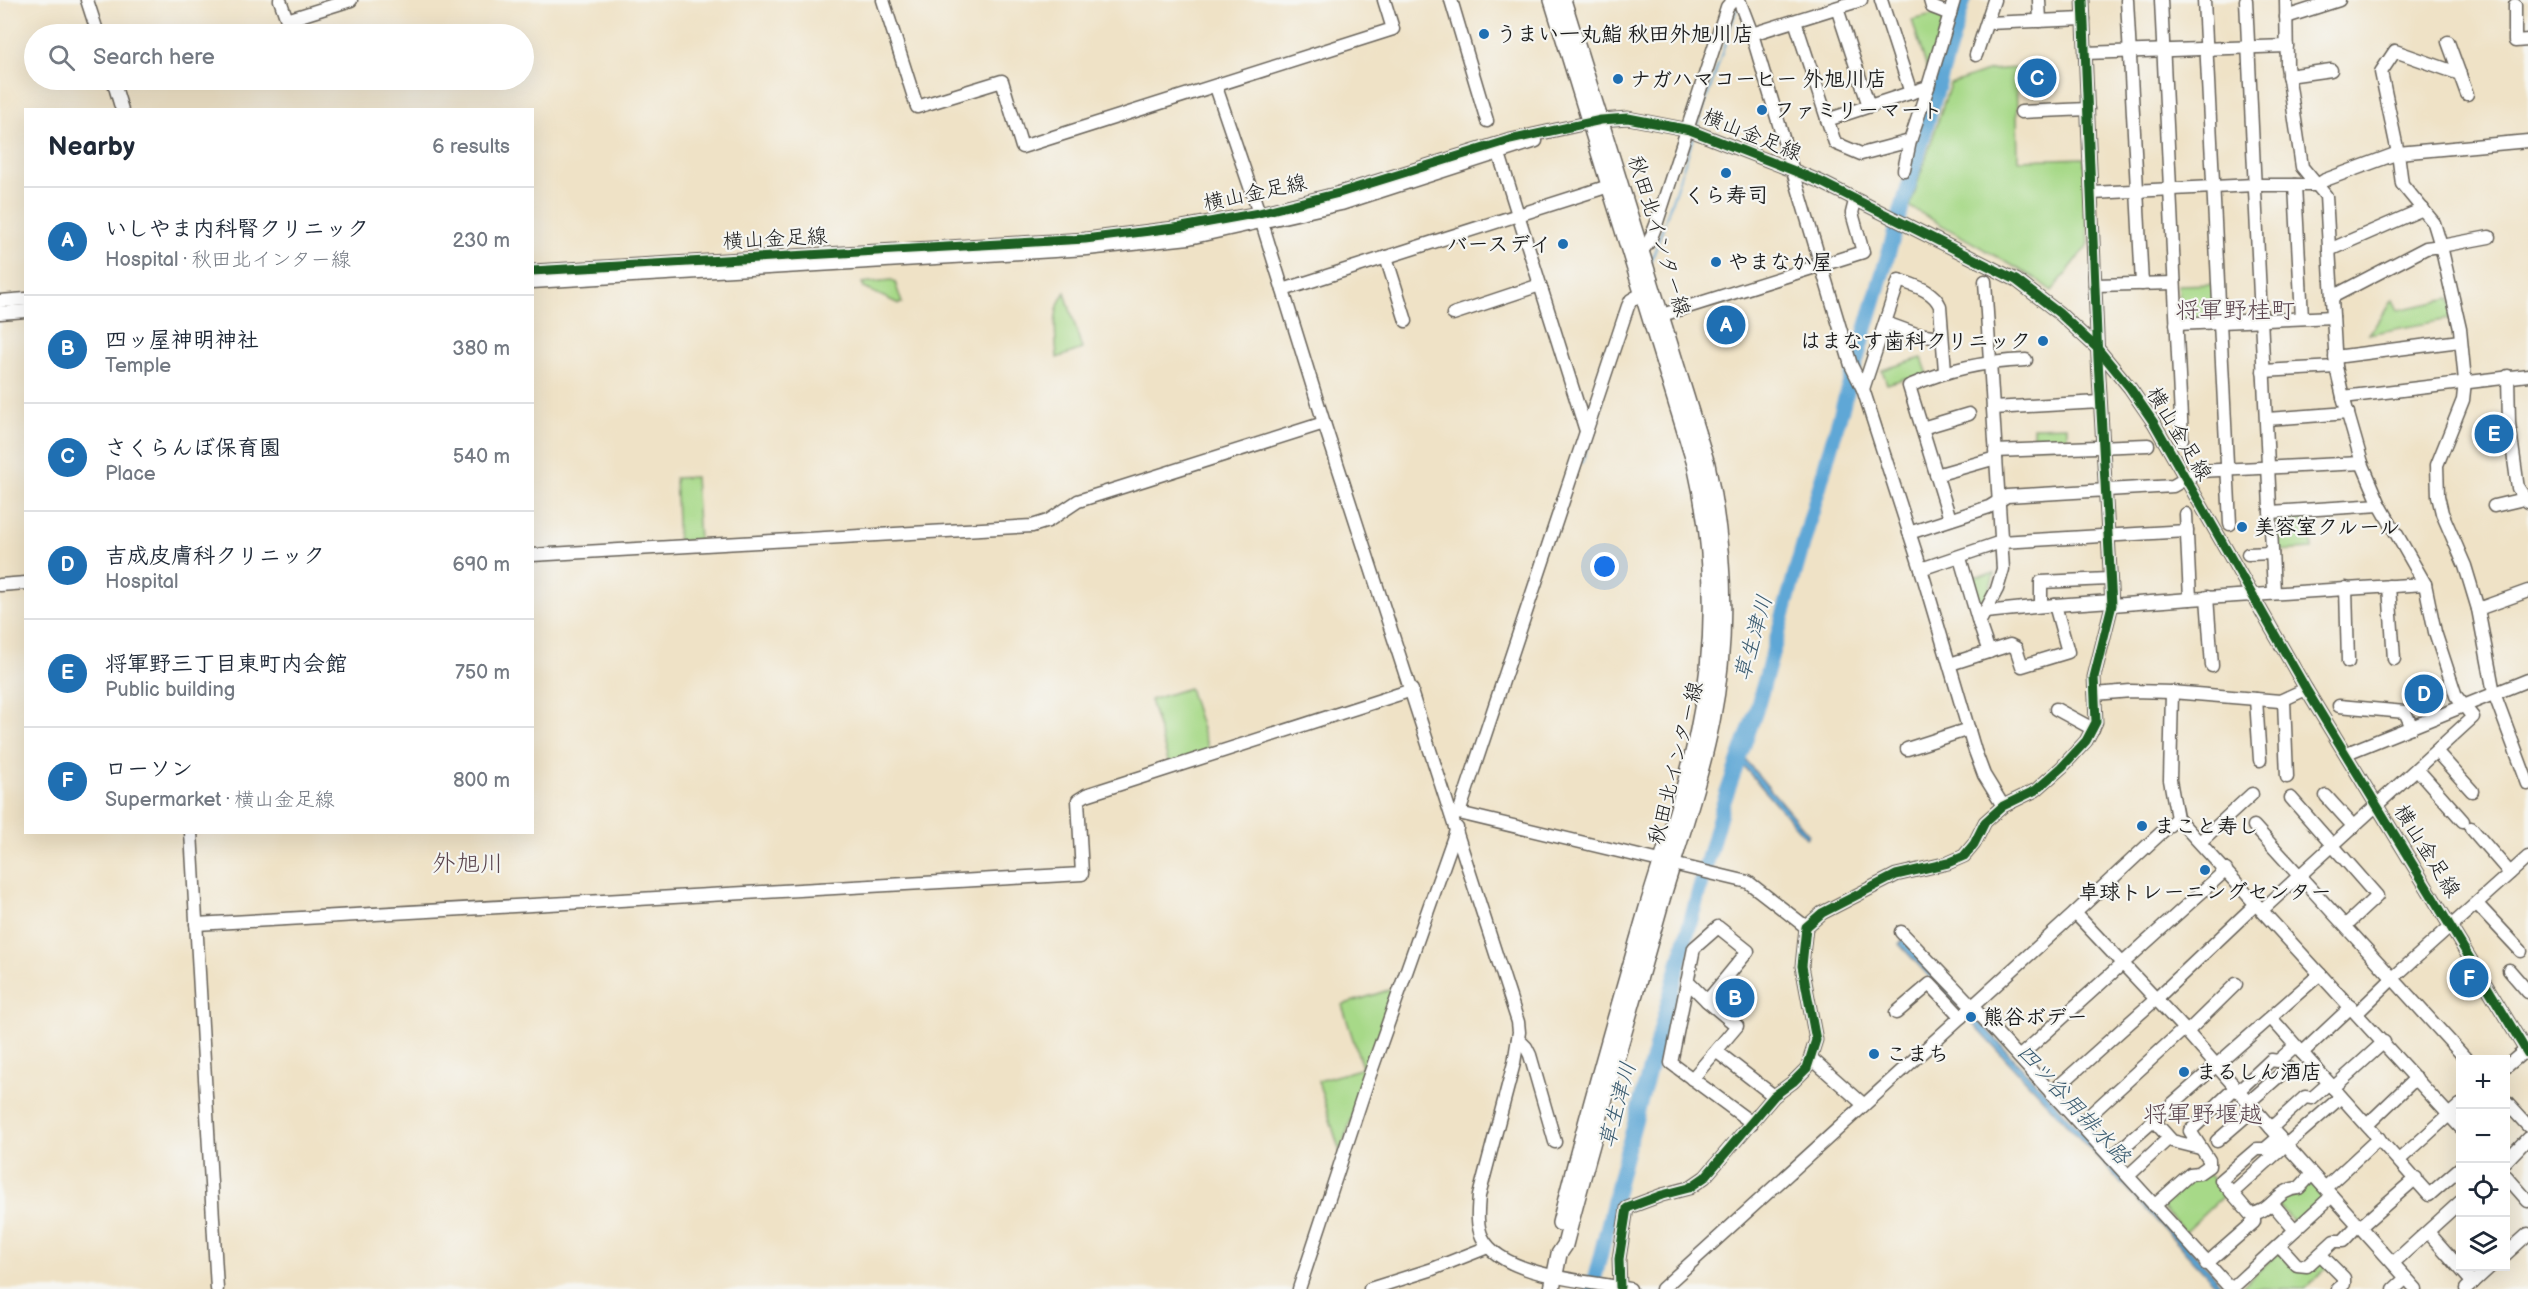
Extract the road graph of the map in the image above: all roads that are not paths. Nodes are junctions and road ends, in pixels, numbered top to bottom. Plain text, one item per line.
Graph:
1 (87, 0) edge
2 (280, 0) edge
3 (351, 0) edge
4 (883, 0) edge
5 (1384, 0) edge
6 (1451, 0) edge
7 (1552, 0) edge
8 (1563, 0) edge
9 (1861, 0) edge
10 (1881, 0) edge
11 (1930, 0) edge
12 (1954, 0) edge
13 (1994, 0) edge
14 (2039, 0) edge
15 (2083, 0) edge
16 (2127, 0) edge
17 (2162, 0) edge
18 (2204, 0) edge
19 (2246, 0) edge
20 (2286, 0) edge
21 (2339, 0) edge
22 (2324, 2) edge
23 (330, 3) edge
24 (2519, 4) edge
25 (1742, 5) edge
26 (1837, 8) junction
27 (1950, 14) junction
28 (2286, 17) junction
29 (2084, 18) junction
30 (1795, 21) junction
31 (2040, 21) junction
32 (1987, 23) junction
33 (95, 24) edge
34 (1752, 34) junction
35 (2528, 40) edge
36 (2448, 42) dead end
37 (2287, 45) junction
38 (2248, 47) junction
39 (2207, 49) junction
40 (2164, 50) junction
41 (2131, 51) junction
42 (2085, 53) junction
43 (1976, 55) dead end
44 (2331, 70) dead end
45 (2460, 74) junction
46 (2288, 76) junction
47 (1216, 87) junction
48 (1928, 87) junction
49 (116, 90) edge
50 (1911, 93) junction
51 (2467, 94) dead end
52 (1869, 106) junction
53 (121, 108) edge
54 (2088, 109) junction
55 (2021, 112) dead end
56 (1827, 120) junction
57 (1487, 121) dead end
58 (1595, 121) junction
59 (1693, 131) junction
60 (1910, 141) junction
61 (2528, 141) edge
62 (2398, 153) junction
63 (1499, 154) junction
64 (1792, 170) junction
65 (1904, 170) dead end
66 (2254, 185) junction
67 (2295, 185) junction
68 (2318, 185) junction
69 (1610, 186) junction
70 (2213, 187) junction
71 (2171, 188) junction
72 (2137, 190) junction
73 (2092, 193) junction
74 (1855, 201) junction
75 (2423, 209) junction
76 (1518, 215) junction
77 (1260, 218) junction
78 (2488, 237) dead end
79 (2441, 246) junction
80 (2329, 250) junction
81 (1386, 257) junction
82 (1822, 265) junction
83 (534, 271) edge
84 (1643, 281) junction
85 (1985, 281) dead end
86 (534, 282) edge
87 (2174, 283) junction
88 (2142, 284) junction
89 (1540, 285) junction
90 (2095, 285) junction
91 (1283, 290) junction
92 (2332, 297) junction
93 (24, 299) edge
94 (0, 301) edge
95 (24, 311) edge
96 (0, 313) edge
97 (1453, 314) dead end
98 (1662, 315) junction
99 (2333, 317) junction
100 (2302, 318) junction
101 (1406, 321) dead end
102 (2260, 321) junction
103 (1886, 323) junction
104 (2220, 323) junction
105 (2176, 324) junction
106 (1942, 337) junction
107 (2460, 341) junction
108 (2098, 349) junction
109 (2026, 360) dead end
110 (1990, 362) junction
111 (2336, 362) junction
112 (2263, 370) junction
113 (1945, 371) junction
114 (2528, 375) edge
115 (2508, 376) junction
116 (2465, 381) junction
117 (1860, 384) junction
118 (2343, 397) junction
119 (2100, 402) junction
120 (1993, 408) junction
121 (2348, 413) junction
122 (1970, 414) dead end
123 (2267, 419) junction
124 (1324, 423) junction
125 (1922, 428) junction
126 (1586, 432) junction
127 (2182, 440) dead end
128 (2148, 445) dead end
129 (2103, 447) junction
130 (1996, 455) junction
131 (2362, 463) junction
132 (2268, 468) junction
133 (2228, 470) junction
134 (1936, 475) junction
135 (2185, 477) junction
136 (2106, 490) junction
137 (2527, 499) edge
138 (1999, 500) junction
139 (2380, 505) junction
140 (2494, 506) dead end
141 (2270, 512) junction
142 (2186, 514) dead end
143 (1950, 519) junction
144 (2230, 524) dead end
145 (2187, 531) junction
146 (1909, 533) junction
147 (2109, 536) junction
148 (2001, 542) junction
149 (2272, 553) junction
150 (2248, 554) dead end
151 (534, 555) edge
152 (1960, 558) junction
153 (1921, 569) junction
154 (2109, 579) junction
155 (24, 584) edge
156 (2425, 584) junction
157 (0, 585) edge
158 (2389, 586) junction
159 (2346, 588) junction
160 (2528, 591) edge
161 (2274, 592) junction
162 (2252, 593) junction
163 (2207, 597) junction
164 (2190, 599) junction
165 (2111, 603) junction
166 (2055, 605) junction
167 (2041, 606) junction
168 (2478, 609) junction
169 (1982, 617) junction
170 (1989, 652) junction
171 (2394, 659) dead end
172 (2348, 662) dead end
173 (1950, 664) junction
174 (2212, 666) dead end
175 (2528, 680) edge
176 (2306, 689) junction
177 (1412, 690) junction
178 (2172, 692) junction
179 (2494, 693) junction
180 (2095, 694) junction
181 (2256, 699) junction
182 (2284, 700) junction
183 (2339, 706) dead end
184 (2463, 706) junction
185 (2056, 708) dead end
186 (2412, 727) junction
187 (1969, 729) junction
188 (2093, 729) junction
189 (2522, 746) edge
190 (1907, 749) dead end
191 (2436, 751) junction
192 (2347, 753) junction
193 (2260, 760) dead end
194 (2417, 769) junction
195 (2287, 777) dead end
196 (2528, 782) edge
197 (2472, 791) dead end
198 (2252, 794) dead end
199 (2326, 796) dead end
200 (2291, 798) dead end
201 (2378, 805) junction
202 (2003, 807) junction
203 (1460, 815) junction
204 (2177, 818) junction
205 (2254, 826) dead end
206 (2354, 827) junction
207 (1458, 831) junction
208 (191, 834) edge
209 (2199, 842) junction
210 (2334, 845) junction
211 (2528, 857) edge
212 (1667, 862) junction
213 (2226, 870) junction
214 (2510, 873) junction
215 (2301, 875) junction
216 (2477, 903) junction
217 (2259, 907) junction
218 (2075, 913) junction
219 (196, 924) junction
220 (2346, 925) junction
221 (2452, 926) junction
222 (1806, 927) junction
223 (1901, 933) dead end
224 (2521, 951) dead end
225 (2122, 964) junction
226 (2509, 970) dead end
227 (2320, 974) junction
228 (2392, 978) junction
229 (1687, 981) junction
230 (2236, 984) dead end
231 (2528, 992) edge
232 (2156, 999) junction
233 (1707, 1001) junction
234 (2354, 1010) junction
235 (1967, 1011) junction
236 (1896, 1012) dead end
237 (2271, 1018) junction
238 (2186, 1030) junction
239 (1518, 1040) junction
240 (2384, 1042) junction
241 (2299, 1049) junction
242 (1716, 1051) junction
243 (2527, 1051) edge
244 (2464, 1055) edge
245 (2019, 1057) junction
246 (1810, 1059) junction
247 (2510, 1063) edge
248 (2216, 1065) junction
249 (2288, 1068) dead end
250 (2416, 1078) junction
251 (1692, 1079) junction
252 (2237, 1090) junction
253 (2334, 1090) junction
254 (2051, 1093) junction
255 (1774, 1096) junction
256 (1863, 1104) junction
257 (2251, 1106) junction
258 (2510, 1107) edge
259 (2456, 1108) edge
260 (2449, 1114) junction
261 (2154, 1121) junction
262 (2456, 1122) edge
263 (1752, 1123) junction
264 (2080, 1124) junction
265 (2367, 1125) junction
266 (2528, 1126) edge
267 (2190, 1131) junction
268 (2379, 1138) junction
269 (2528, 1138) edge
270 (2172, 1140) junction
271 (2279, 1140) junction
272 (2217, 1141) dead end
273 (1555, 1142) dead end
274 (2200, 1149) junction
275 (2510, 1156) edge
276 (2111, 1158) junction
277 (2399, 1160) junction
278 (2456, 1171) edge
279 (2312, 1174) junction
280 (2127, 1176) junction
281 (2416, 1178) junction
282 (2510, 1181) edge
283 (2329, 1192) junction
284 (2528, 1201) edge
285 (2272, 1203) junction
286 (2154, 1206) junction
287 (2456, 1208) edge
288 (2254, 1214) junction
289 (2359, 1226) junction
290 (2295, 1230) junction
291 (2428, 1232) junction
292 (2528, 1234) edge
293 (2279, 1245) junction
294 (1488, 1247) junction
295 (2510, 1250) edge
296 (2320, 1254) junction
297 (2393, 1263) junction
298 (2206, 1264) junction
299 (2486, 1271) edge
300 (2406, 1278) junction
301 (1553, 1282) edge
302 (2470, 1286) edge
303 (1621, 1287) edge
304 (217, 1289) edge
305 (1299, 1289) edge
306 (1370, 1289) edge
307 (1662, 1289) edge
308 (2231, 1289) edge
309 (2338, 1289) edge
310 (2394, 1289) edge
311 (2416, 1289) edge

1 - 33 street
2 - 23 street
3 - 23 street
4 - 47 street
5 - 47 street
6 - 57 street
7 - 58 main road, 秋田北インター線
8 - 58 main road, 秋田北インター線
9 - 26 street
10 - 50 street
11 - 27 street
12 - 27 street
13 - 32 street
14 - 31 street
15 - 29 street
16 - 41 street
17 - 40 street
18 - 39 street
19 - 38 street
20 - 28 street
21 - 22 street
22 - 28 street
24 - 35 street
25 - 34 street
25 - 59 street
26 - 30 street
26 - 52 street
27 - 48 street
28 - 37 street
29 - 31 street
29 - 42 street
30 - 34 street
30 - 56 street
31 - 32 street
32 - 43 street
34 - 64 street
36 - 45 street
37 - 38 street
37 - 46 street
38 - 39 street
38 - 66 street
39 - 40 street
39 - 70 street
40 - 41 street
40 - 71 street
41 - 42 street
41 - 72 street
42 - 54 street
44 - 46 street
45 - 51 street
45 - 62 street
46 - 68 street
47 - 77 street
48 - 50 street
48 - 60 street
49 - 53 street
50 - 52 street
52 - 56 street
54 - 55 street
54 - 73 street
56 - 60 street
58 - 59 street, 横山金足線
58 - 63 street, 横山金足線
58 - 69 main road, 秋田北インター線
58 - 77 street, 横山金足線
58 - 84 main road, 秋田北インター線
59 - 64 street, 横山金足線
59 - 84 street
60 - 65 street
61 - 62 street
62 - 68 street
62 - 75 street
63 - 76 street
63 - 77 street, 横山金足線
64 - 74 street, 横山金足線
64 - 82 street
66 - 67 street
66 - 70 street
66 - 102 street
67 - 68 street
67 - 100 street
68 - 80 street
69 - 76 street
69 - 84 main road, 秋田北インター線
70 - 71 street
70 - 104 street
71 - 72 street
71 - 87 street
72 - 73 street
72 - 88 street
73 - 90 street
74 - 82 street
74 - 108 street, 横山金足線
75 - 79 street
75 - 80 street
76 - 81 street
76 - 89 street
77 - 83 street, 横山金足線
77 - 86 street, 横山金足線
77 - 91 street
78 - 79 street
79 - 92 street
79 - 107 street
80 - 92 street
81 - 91 street
81 - 101 street
82 - 98 street
82 - 117 street
84 - 98 main road, 秋田北インター線
84 - 126 street
84 - 212 main road, 秋田北インター線
85 - 110 street
87 - 88 street
87 - 105 street
88 - 90 street
89 - 97 street
89 - 126 street
90 - 108 street
91 - 124 street
92 - 99 street
93 - 94 street
95 - 96 street
98 - 212 main road, 秋田北インター線
99 - 100 street
99 - 111 street
100 - 102 street
102 - 104 street
102 - 112 street
103 - 106 street
103 - 106 street
103 - 117 street
104 - 105 street
104 - 133 street
105 - 127 street
106 - 113 street
107 - 111 street
107 - 116 street
108 - 119 street
108 - 135 street, 横山金足線
109 - 110 street
110 - 113 street
110 - 120 street
111 - 112 street
111 - 118 street
112 - 123 street
113 - 125 street
114 - 115 street
115 - 116 street
115 - 137 street
116 - 118 street
116 - 168 street
117 - 146 street
118 - 121 street
119 - 120 street
119 - 129 street
120 - 130 street
121 - 123 street
121 - 131 street
122 - 125 street
123 - 132 street
124 - 151 street
124 - 177 street
125 - 134 street
126 - 203 street
128 - 129 street
129 - 130 street
129 - 136 street
130 - 134 street
130 - 138 street
131 - 132 street
131 - 139 street
132 - 133 street
132 - 141 street
133 - 135 street
133 - 144 street
134 - 143 street
135 - 136 street
135 - 162 street, 横山金足線
136 - 138 street
136 - 147 street
137 - 140 street
138 - 143 street
138 - 148 street
139 - 141 street
139 - 156 street
141 - 149 street
142 - 145 street
143 - 146 street
145 - 147 street
145 - 164 street
146 - 153 street
147 - 148 street
147 - 154 street
148 - 152 street
148 - 169 street
149 - 150 street
149 - 161 street
152 - 153 street
152 - 169 street
153 - 173 street
154 - 165 street
154 - 167 street
155 - 157 street
156 - 158 street
156 - 184 street
158 - 159 street
158 - 171 street
159 - 161 street
159 - 172 street
160 - 168 street
161 - 162 street
162 - 163 street
162 - 176 street, 横山金足線
163 - 164 street
163 - 174 street
164 - 165 street
165 - 166 street
165 - 180 street
166 - 167 street
166 - 170 street
167 - 169 street
168 - 179 street
169 - 170 street
170 - 173 street
173 - 187 street
175 - 179 street
176 - 182 street
176 - 192 street, 横山金足線
177 - 203 street
177 - 219 street
178 - 180 street
178 - 181 street
178 - 204 street
179 - 184 street
179 - 189 street
180 - 188 street
181 - 182 street
181 - 193 street
182 - 195 street
183 - 186 street
184 - 186 street
184 - 191 street
185 - 188 street
186 - 192 street
187 - 190 street
187 - 202 street
188 - 202 street
189 - 196 street
191 - 194 street
191 - 197 street
192 - 201 street, 横山金足線
194 - 201 street
194 - 214 street
198 - 209 street
199 - 206 street
200 - 210 street
201 - 206 street
201 - 221 street, 横山金足線
202 - 222 street
203 - 207 street
203 - 212 street
204 - 209 street
204 - 218 street
205 - 215 street
206 - 210 street
207 - 239 street
207 - 305 street
208 - 219 street
209 - 213 street
210 - 215 street
210 - 220 street
211 - 214 street
212 - 222 street
212 - 301 main road, 秋田北インター線
213 - 217 street
213 - 225 street
214 - 216 street
215 - 217 street
215 - 220 street
216 - 221 street
216 - 224 street
217 - 227 street
217 - 232 street
218 - 225 street
218 - 235 street
219 - 304 street
220 - 228 street
221 - 228 street
221 - 243 street, 横山金足線
222 - 246 street
223 - 235 street
225 - 232 street
225 - 245 street
226 - 231 street
227 - 234 street
227 - 237 street
228 - 234 street
228 - 244 street
229 - 233 street
229 - 233 street
229 - 251 street
230 - 238 street
232 - 238 street
232 - 254 street
233 - 242 street
234 - 240 street
234 - 241 street
235 - 236 street
235 - 245 street
235 - 256 street
237 - 241 street
237 - 248 street
238 - 248 street
238 - 264 street
239 - 273 street
239 - 294 street
240 - 250 street
240 - 253 street
241 - 252 street
241 - 253 street
242 - 251 street
242 - 255 street
243 - 247 street
245 - 254 street
246 - 255 street
246 - 256 street
248 - 252 street
248 - 261 street
249 - 257 street
250 - 260 street
250 - 265 street
251 - 263 street
252 - 257 street
252 - 267 street
253 - 265 street
253 - 271 street
253 - 271 street
254 - 264 street
255 - 263 street
256 - 307 street
257 - 271 street
257 - 272 street
258 - 266 street
259 - 260 street
260 - 262 street
260 - 277 street
261 - 270 street
261 - 276 street
263 - 303 street
264 - 276 street
265 - 268 street
267 - 270 street
267 - 274 street
268 - 277 street
268 - 283 street
269 - 275 street
270 - 274 street
270 - 280 street
271 - 279 street
271 - 288 street
274 - 286 street
276 - 280 street
277 - 281 street
278 - 281 street
279 - 283 street
279 - 285 street
280 - 286 street
281 - 289 street
282 - 284 street
283 - 289 street
283 - 290 street
285 - 288 street
285 - 290 street
286 - 298 street
287 - 291 street
288 - 298 street
289 - 296 street
289 - 297 street
290 - 293 street
291 - 297 street
291 - 302 street
292 - 295 street
293 - 296 street
293 - 308 street
294 - 301 street
294 - 306 street
296 - 309 street
297 - 300 street
298 - 308 street
299 - 302 street
300 - 310 street
300 - 311 street
301 - 303 street

